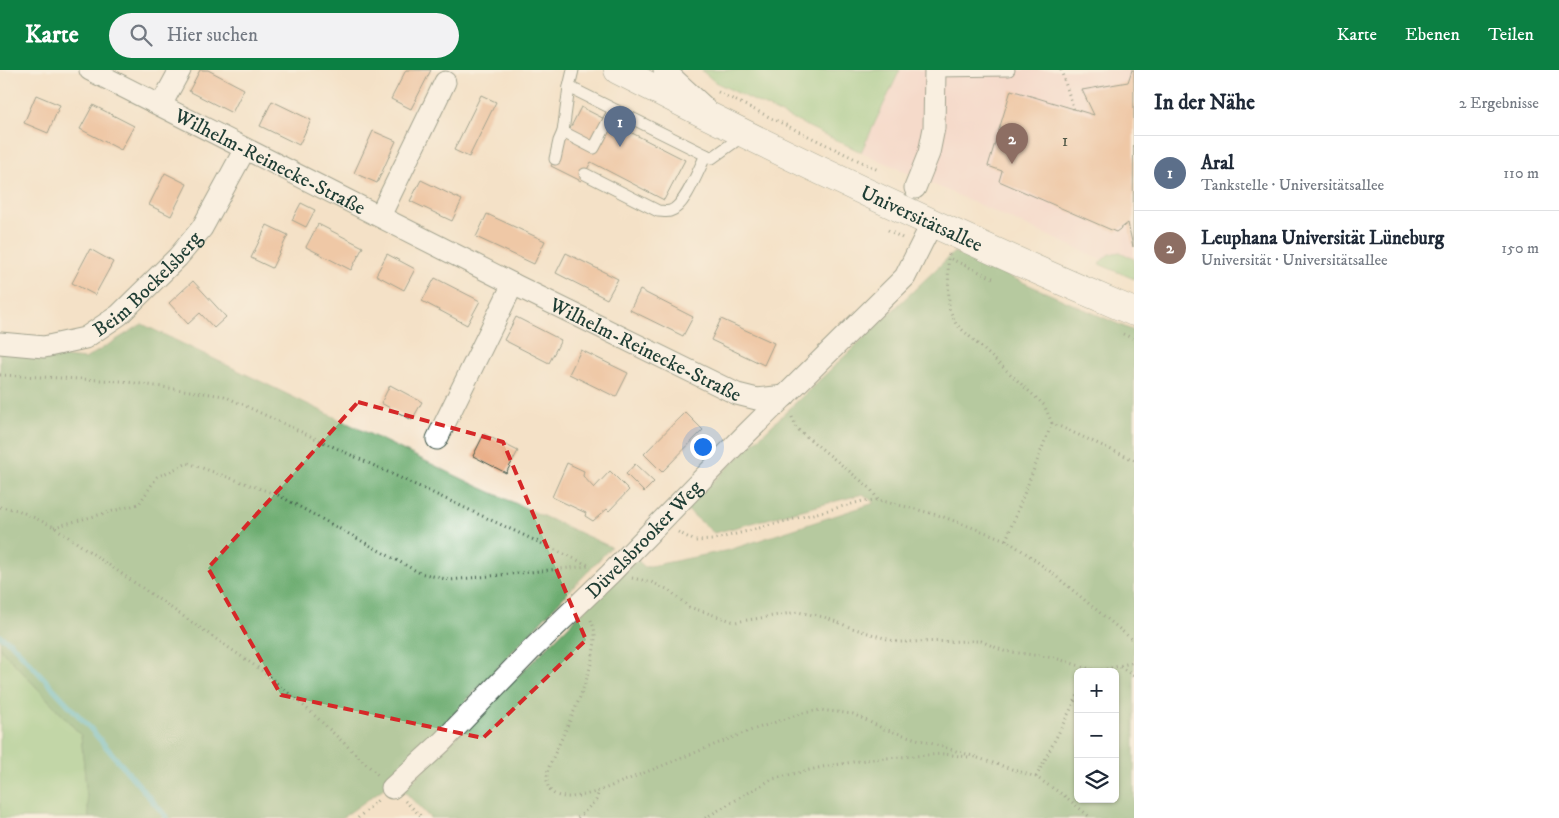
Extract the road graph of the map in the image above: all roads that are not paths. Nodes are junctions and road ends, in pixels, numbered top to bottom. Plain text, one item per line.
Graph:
1 (90, 70) edge
2 (180, 70) edge
3 (573, 70) edge
4 (618, 70) edge
5 (664, 70) edge
6 (1008, 70) edge
7 (935, 71) edge
8 (445, 82) dead end
9 (569, 86) junction
10 (161, 105) junction
11 (614, 110) junction
12 (712, 118) junction
13 (563, 132) junction
14 (744, 135) junction
15 (245, 149) junction
16 (706, 155) junction
17 (555, 159) dead end
18 (585, 174) dead end
19 (910, 200) junction
20 (380, 216) junction
21 (932, 224) junction
22 (513, 284) junction
23 (1134, 312) edge
24 (0, 343) edge
25 (785, 396) junction
26 (437, 439) dead end
27 (392, 788) road end

1 - 10 street, Wilhelm-Reinecke-Straße
2 - 10 street, Wilhelm-Reinecke-Straße
3 - 9 lane
4 - 12 main road, Universitätsallee
5 - 12 street, Universitätsallee
6 - 7 lane
7 - 19 street
8 - 20 street, Wilhelm-Reinecke-Straße
9 - 11 lane
9 - 13 lane
10 - 15 street, Wilhelm-Reinecke-Straße
11 - 13 lane
11 - 16 lane
12 - 14 main road, Universitätsallee
13 - 17 lane
14 - 16 lane
14 - 19 main road, Universitätsallee
15 - 20 street, Wilhelm-Reinecke-Straße
15 - 24 street, Beim Bockelsberg
16 - 18 lane
19 - 21 main road, Universitätsallee
20 - 22 street, Wilhelm-Reinecke-Straße
21 - 23 main road, Universitätsallee
21 - 25 street, Düvelsbrooker Weg
22 - 25 street, Wilhelm-Reinecke-Straße
22 - 26 street
25 - 27 street, Düvelsbrooker Weg

